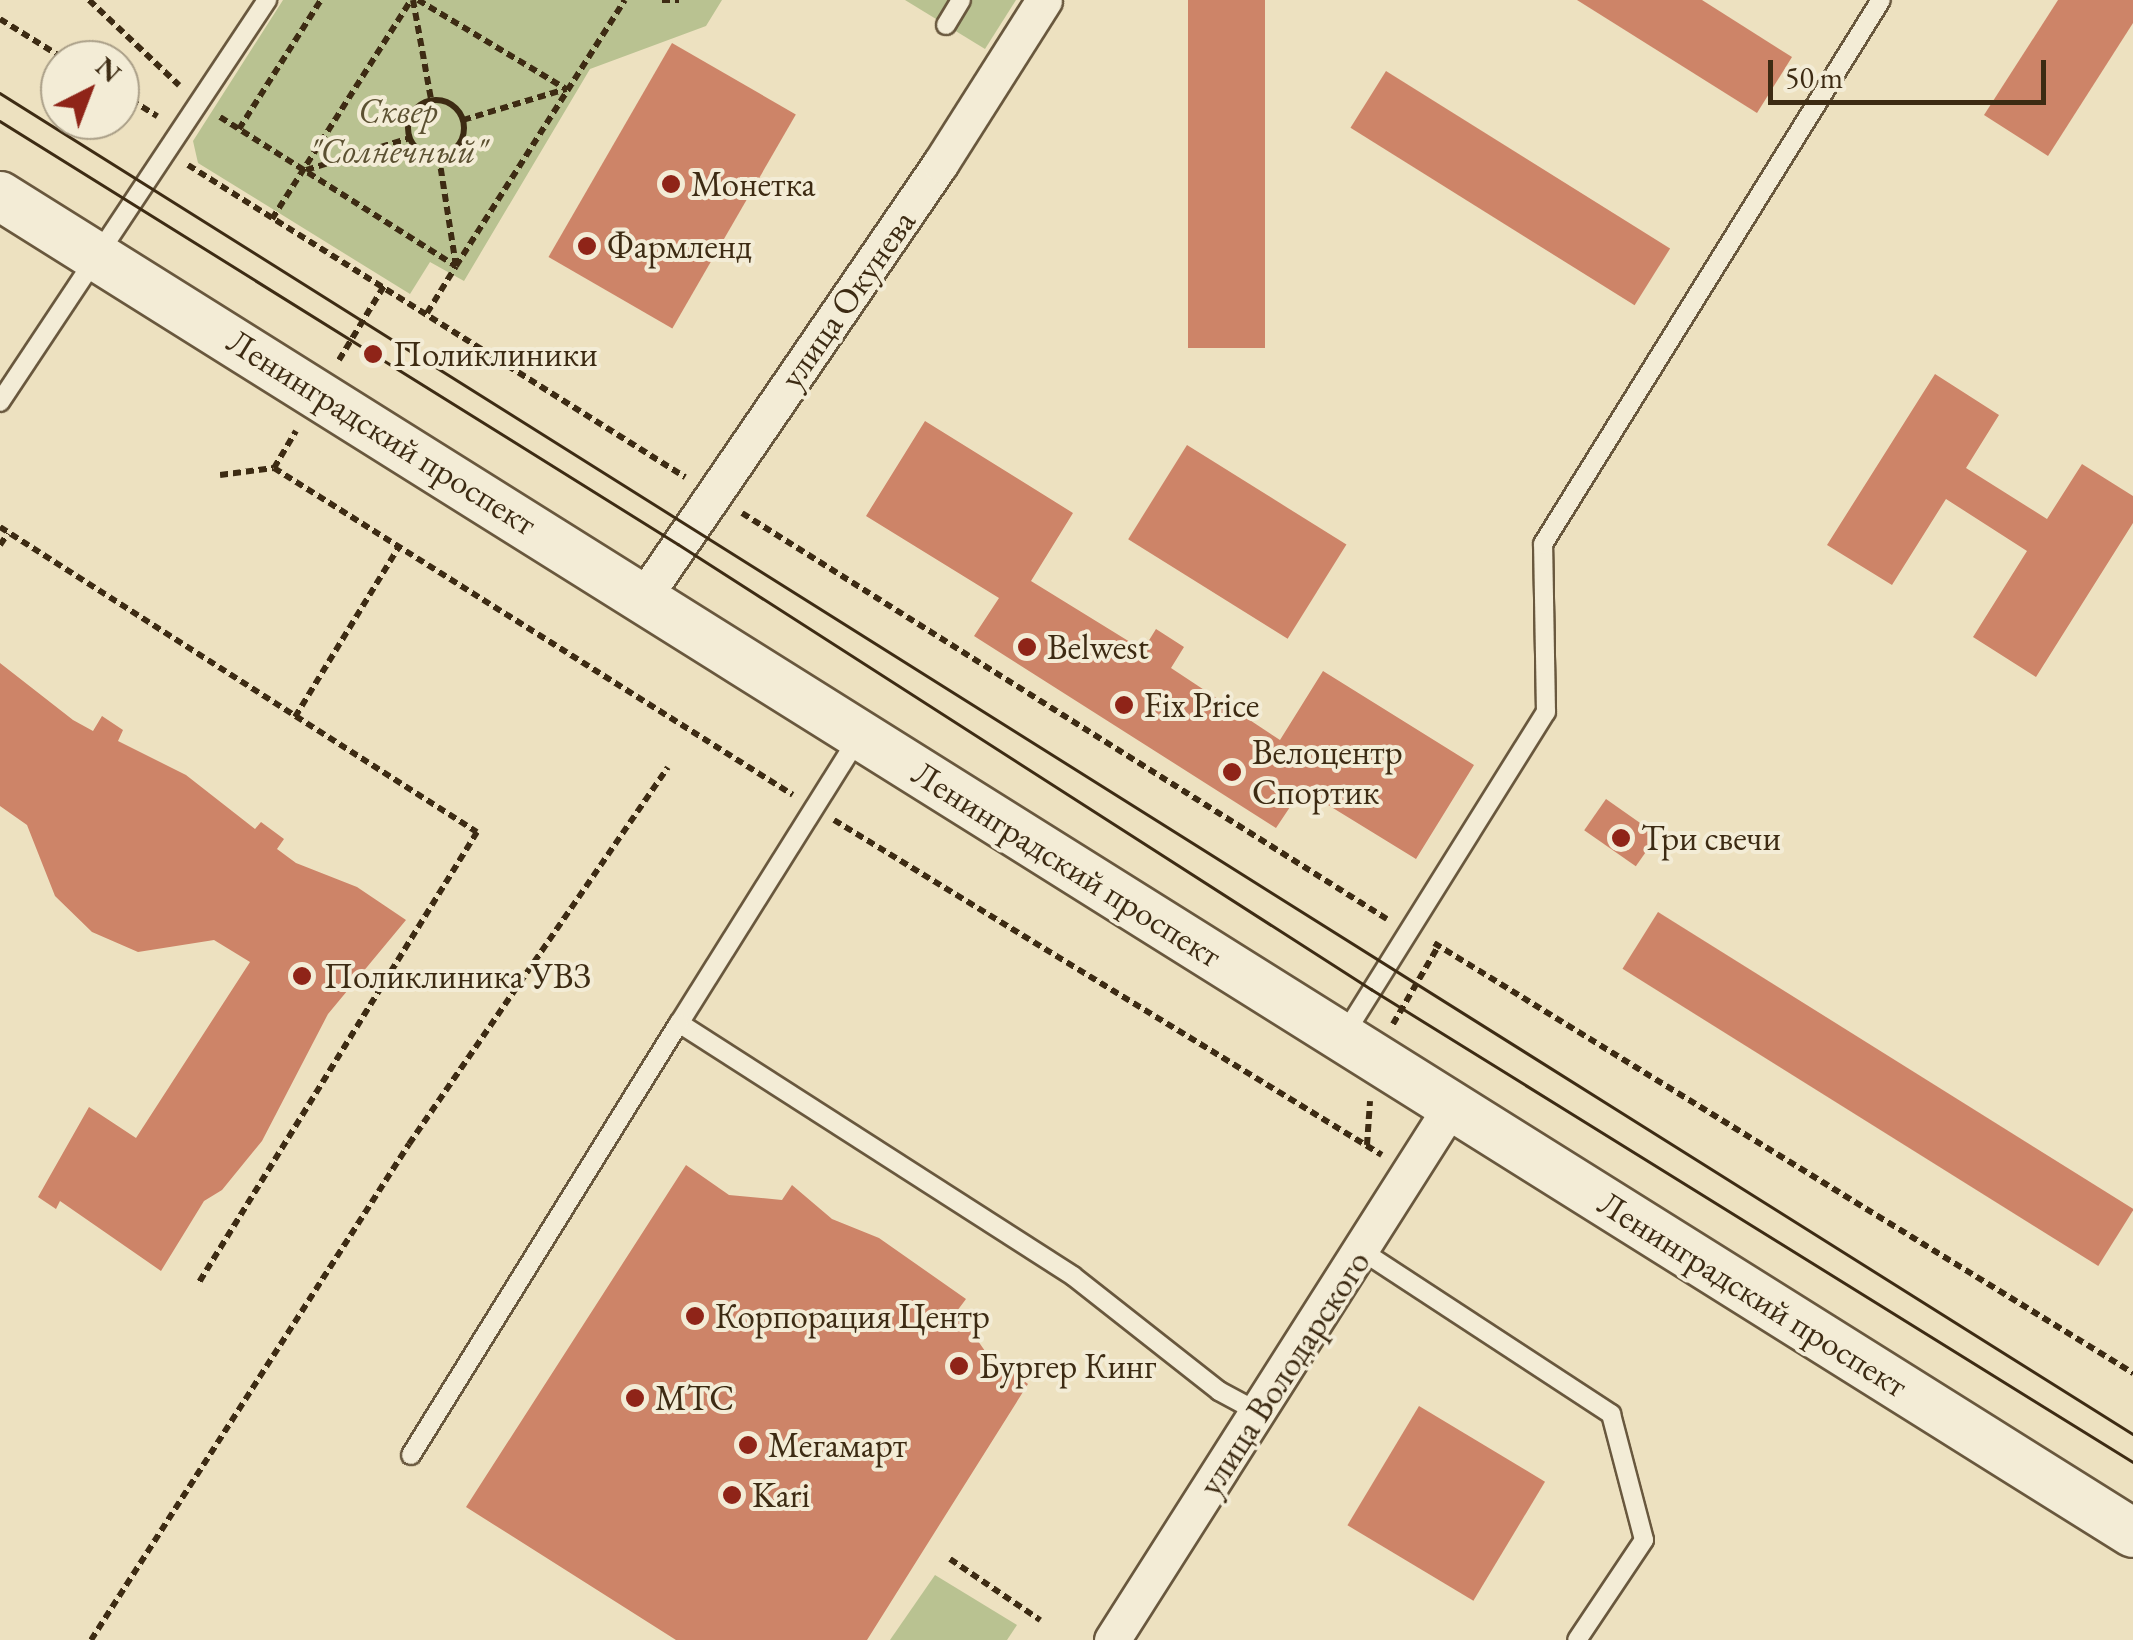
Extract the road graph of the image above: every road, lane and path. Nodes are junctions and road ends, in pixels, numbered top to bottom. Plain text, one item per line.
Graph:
1 (89, 0) edge
2 (267, 0) edge
3 (321, 0) edge
4 (414, 0) edge
5 (625, 0) edge
6 (662, 0) edge
7 (679, 0) edge
8 (961, 0) edge
9 (1044, 0) edge
10 (1881, 0) edge
11 (0, 19) edge
12 (946, 25) dead end
13 (40, 44) edge
14 (566, 89) junction
15 (431, 99) junction
16 (199, 103) junction
17 (140, 106) edge
18 (463, 120) junction
19 (239, 129) junction
20 (180, 131) junction
21 (410, 138) junction
22 (439, 157) junction
23 (304, 170) junction
24 (0, 196) edge
25 (272, 219) junction
26 (99, 258) junction
27 (456, 266) junction
28 (427, 313) junction
29 (0, 402) edge
30 (712, 494) junction
31 (0, 527) edge
32 (8, 532) junction
33 (0, 545) edge
34 (398, 548) dead end
35 (645, 595) junction
36 (295, 716) junction
37 (860, 734) junction
38 (668, 767) dead end
39 (679, 1023) junction
40 (1343, 1037) junction
41 (1452, 1104) junction
42 (1362, 1252) junction
43 (198, 1284) dead end
44 (1260, 1412) junction
45 (412, 1455) dead end
46 (2133, 1533) edge
47 (950, 1559) dead end
48 (1040, 1620) dead end
49 (91, 1640) edge
50 (1112, 1640) edge
51 (1577, 1640) edge

1 - 16 path
2 - 16 lane
3 - 19 path
4 - 14 path
4 - 15 path
4 - 23 path
5 - 14 path
6 - 7 path
8 - 12 lane
9 - 30 street, улица Окунева
10 - 40 lane
11 - 13 path
14 - 18 path
14 - 27 path
15 - 18 path
15 - 21 path
16 - 19 path
16 - 20 lane
17 - 20 path
18 - 22 path
19 - 23 path
20 - 25 path
20 - 26 lane
21 - 22 path
21 - 23 path
22 - 27 path
23 - 25 path
23 - 27 path
24 - 26 main road, Ленинградский проспект
25 - 28 path
26 - 29 lane
26 - 35 main road, Ленинградский проспект
27 - 28 path
28 - 30 path
30 - 35 street, улица Окунева
31 - 32 path
32 - 33 path
32 - 36 path
34 - 36 path
35 - 37 main road, Ленинградский проспект
36 - 43 path
37 - 39 lane
37 - 40 main road, Ленинградский проспект
38 - 49 path
39 - 44 lane
39 - 45 lane
40 - 41 main road, Ленинградский проспект
41 - 42 street, улица Володарского
41 - 46 main road, Ленинградский проспект
42 - 44 street, улица Володарского
42 - 51 lane
44 - 50 street, улица Володарского
47 - 48 path

